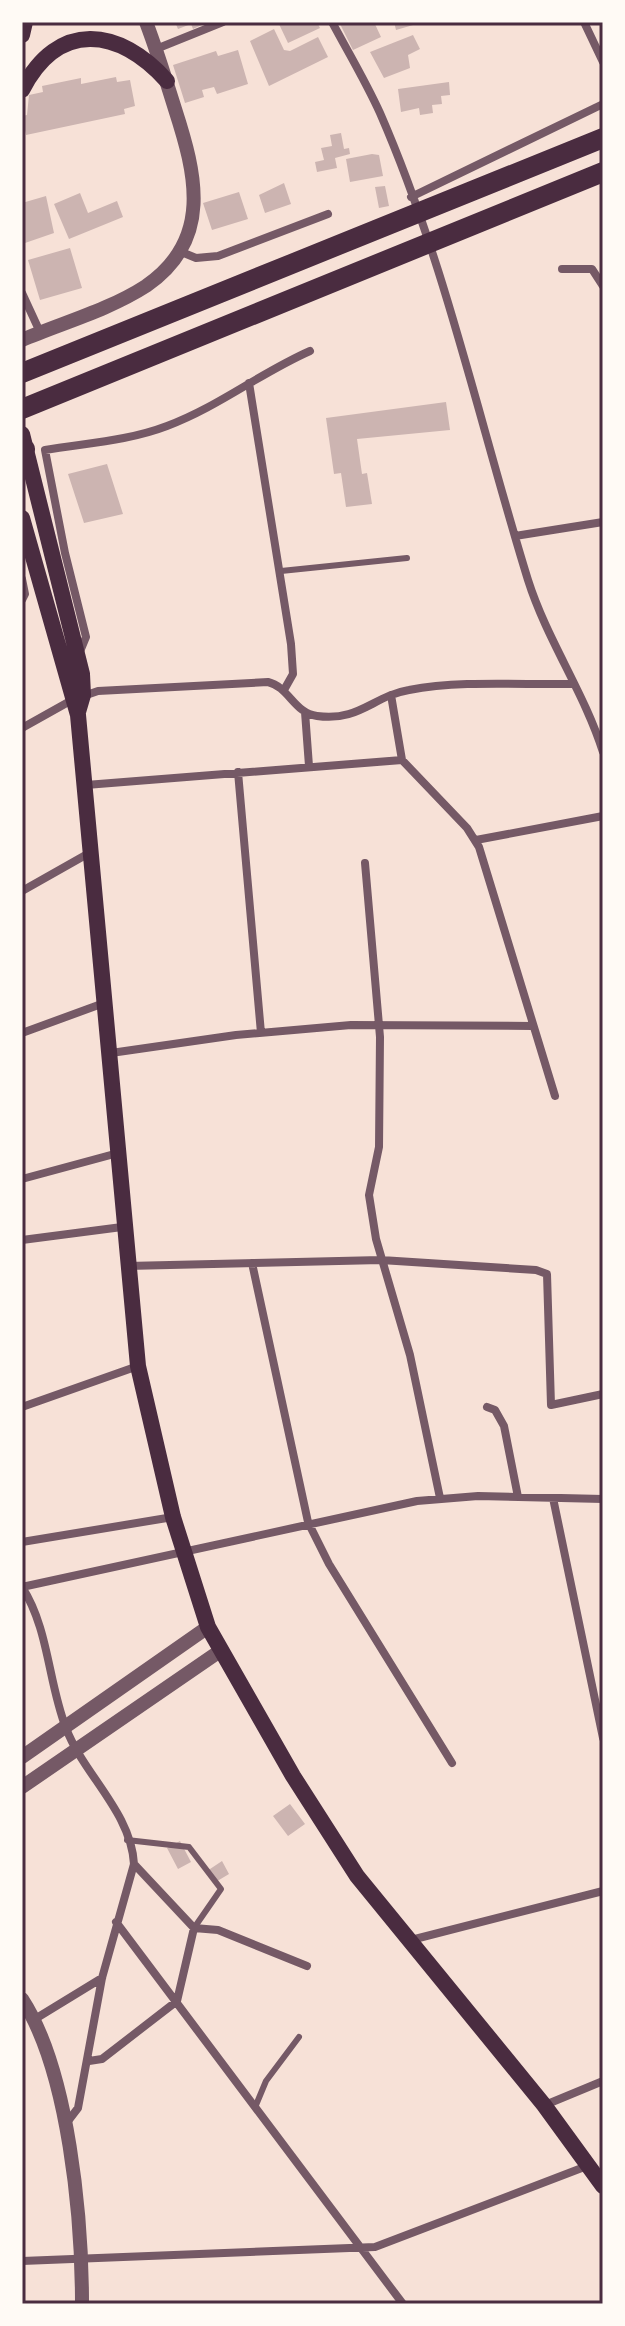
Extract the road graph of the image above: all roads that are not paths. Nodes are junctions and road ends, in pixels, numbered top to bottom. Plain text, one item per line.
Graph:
1 (25, 22) edge
2 (146, 22) edge
3 (223, 22) edge
4 (332, 22) edge
5 (584, 22) edge
6 (22, 35) edge
7 (156, 49) junction
8 (603, 62) edge
9 (167, 81) junction
10 (22, 90) edge
11 (603, 104) edge
12 (603, 138) edge
13 (603, 172) edge
14 (411, 197) junction
15 (328, 214) dead end
16 (179, 251) junction
17 (562, 269) dead end
18 (603, 286) edge
19 (22, 293) edge
20 (40, 332) junction
21 (22, 340) edge
22 (310, 351) dead end
23 (22, 373) edge
24 (249, 383) junction
25 (22, 409) edge
26 (29, 446) edge
27 (22, 518) edge
28 (603, 522) edge
29 (515, 536) junction
30 (407, 558) dead end
31 (281, 571) junction
32 (22, 579) edge
33 (22, 600) edge
34 (57, 612) junction
35 (78, 658) junction
36 (574, 684) junction
37 (284, 690) junction
38 (391, 695) junction
39 (78, 702) junction
40 (305, 712) junction
41 (22, 728) edge
42 (603, 752) edge
43 (402, 760) junction
44 (309, 766) junction
45 (238, 772) junction
46 (86, 785) junction
47 (603, 816) edge
48 (476, 840) junction
49 (91, 852) junction
50 (365, 863) dead end
51 (22, 891) edge
52 (106, 1002) junction
53 (380, 1025) junction
54 (533, 1026) junction
55 (22, 1033) edge
56 (261, 1033) junction
57 (111, 1053) junction
58 (555, 1096) dead end
59 (118, 1153) junction
60 (22, 1179) edge
61 (122, 1227) junction
62 (22, 1240) edge
63 (381, 1260) junction
64 (252, 1263) junction
65 (126, 1266) junction
66 (138, 1366) junction
67 (603, 1394) edge
68 (22, 1407) edge
69 (487, 1407) dead end
70 (518, 1497) junction
71 (440, 1498) junction
72 (553, 1498) junction
73 (603, 1499) edge
74 (173, 1517) junction
75 (308, 1522) junction
76 (22, 1542) edge
77 (183, 1549) junction
78 (22, 1587) edge
79 (208, 1627) junction
80 (220, 1651) junction
81 (65, 1726) junction
82 (603, 1738) edge
83 (76, 1749) junction
84 (22, 1757) edge
85 (452, 1763) dead end
86 (22, 1787) edge
87 (127, 1840) junction
88 (134, 1864) junction
89 (603, 1891) edge
90 (116, 1922) junction
91 (194, 1928) junction
92 (410, 1941) junction
93 (307, 1966) dead end
94 (102, 1978) junction
95 (22, 1999) edge
96 (177, 2001) junction
97 (35, 2019) junction
98 (299, 2037) dead end
99 (89, 2061) junction
100 (603, 2081) edge
101 (256, 2105) junction
102 (544, 2105) junction
103 (64, 2125) junction
104 (587, 2166) junction
105 (603, 2186) edge
106 (362, 2249) junction
107 (81, 2257) junction
108 (22, 2261) edge
109 (82, 2304) edge
110 (403, 2304) edge

1 - 6 main road
2 - 7 street
3 - 7 street
4 - 14 street
5 - 8 street
7 - 9 street
9 - 10 main road
9 - 16 street
11 - 14 street
12 - 23 highway
13 - 25 highway
14 - 29 street
15 - 16 street
16 - 20 street
17 - 18 street
19 - 20 street
20 - 21 street
22 - 24 street
24 - 26 street
24 - 31 street
26 - 34 main road
26 - 35 street
27 - 34 main road
28 - 29 street
29 - 36 street
30 - 31 lane
31 - 37 street
32 - 33 street
34 - 35 main road
34 - 39 main road
35 - 39 main road
36 - 38 street
36 - 42 street
37 - 39 street
37 - 40 street
38 - 40 street
38 - 43 street
39 - 41 street
39 - 46 main road
40 - 44 street
43 - 44 street
43 - 48 street
44 - 45 street
45 - 46 street
45 - 56 street
46 - 49 main road
47 - 48 street
48 - 54 street
49 - 51 street
49 - 52 main road
50 - 53 street
52 - 55 street
52 - 57 main road
53 - 54 street
53 - 56 street
53 - 63 street
54 - 58 street
56 - 57 street
57 - 59 main road
59 - 60 street
59 - 61 main road
61 - 62 street
61 - 65 main road
63 - 64 street
63 - 67 street
63 - 71 street
64 - 65 street
64 - 75 street
65 - 66 main road
66 - 68 street
66 - 74 main road
69 - 70 street
70 - 71 street
70 - 72 street
71 - 75 street
72 - 73 street
72 - 82 street
74 - 76 street
74 - 77 main road
75 - 77 street
75 - 85 street
77 - 78 street
77 - 79 main road
78 - 81 street
79 - 80 main road
79 - 81 street
80 - 83 street
80 - 92 main road
81 - 83 street
81 - 84 street
83 - 86 street
83 - 87 street
87 - 88 street
87 - 91 lane
88 - 90 street
88 - 91 street
89 - 92 street
90 - 94 street
90 - 96 street
91 - 93 street
91 - 96 street
92 - 102 main road
94 - 97 street
94 - 99 street
95 - 97 street
96 - 99 street
96 - 101 street
97 - 103 street
98 - 101 lane
99 - 103 street
100 - 102 street
101 - 106 street
102 - 104 main road
103 - 107 street
104 - 105 main road
104 - 106 street
106 - 107 street
106 - 110 street
107 - 108 street
107 - 109 street

